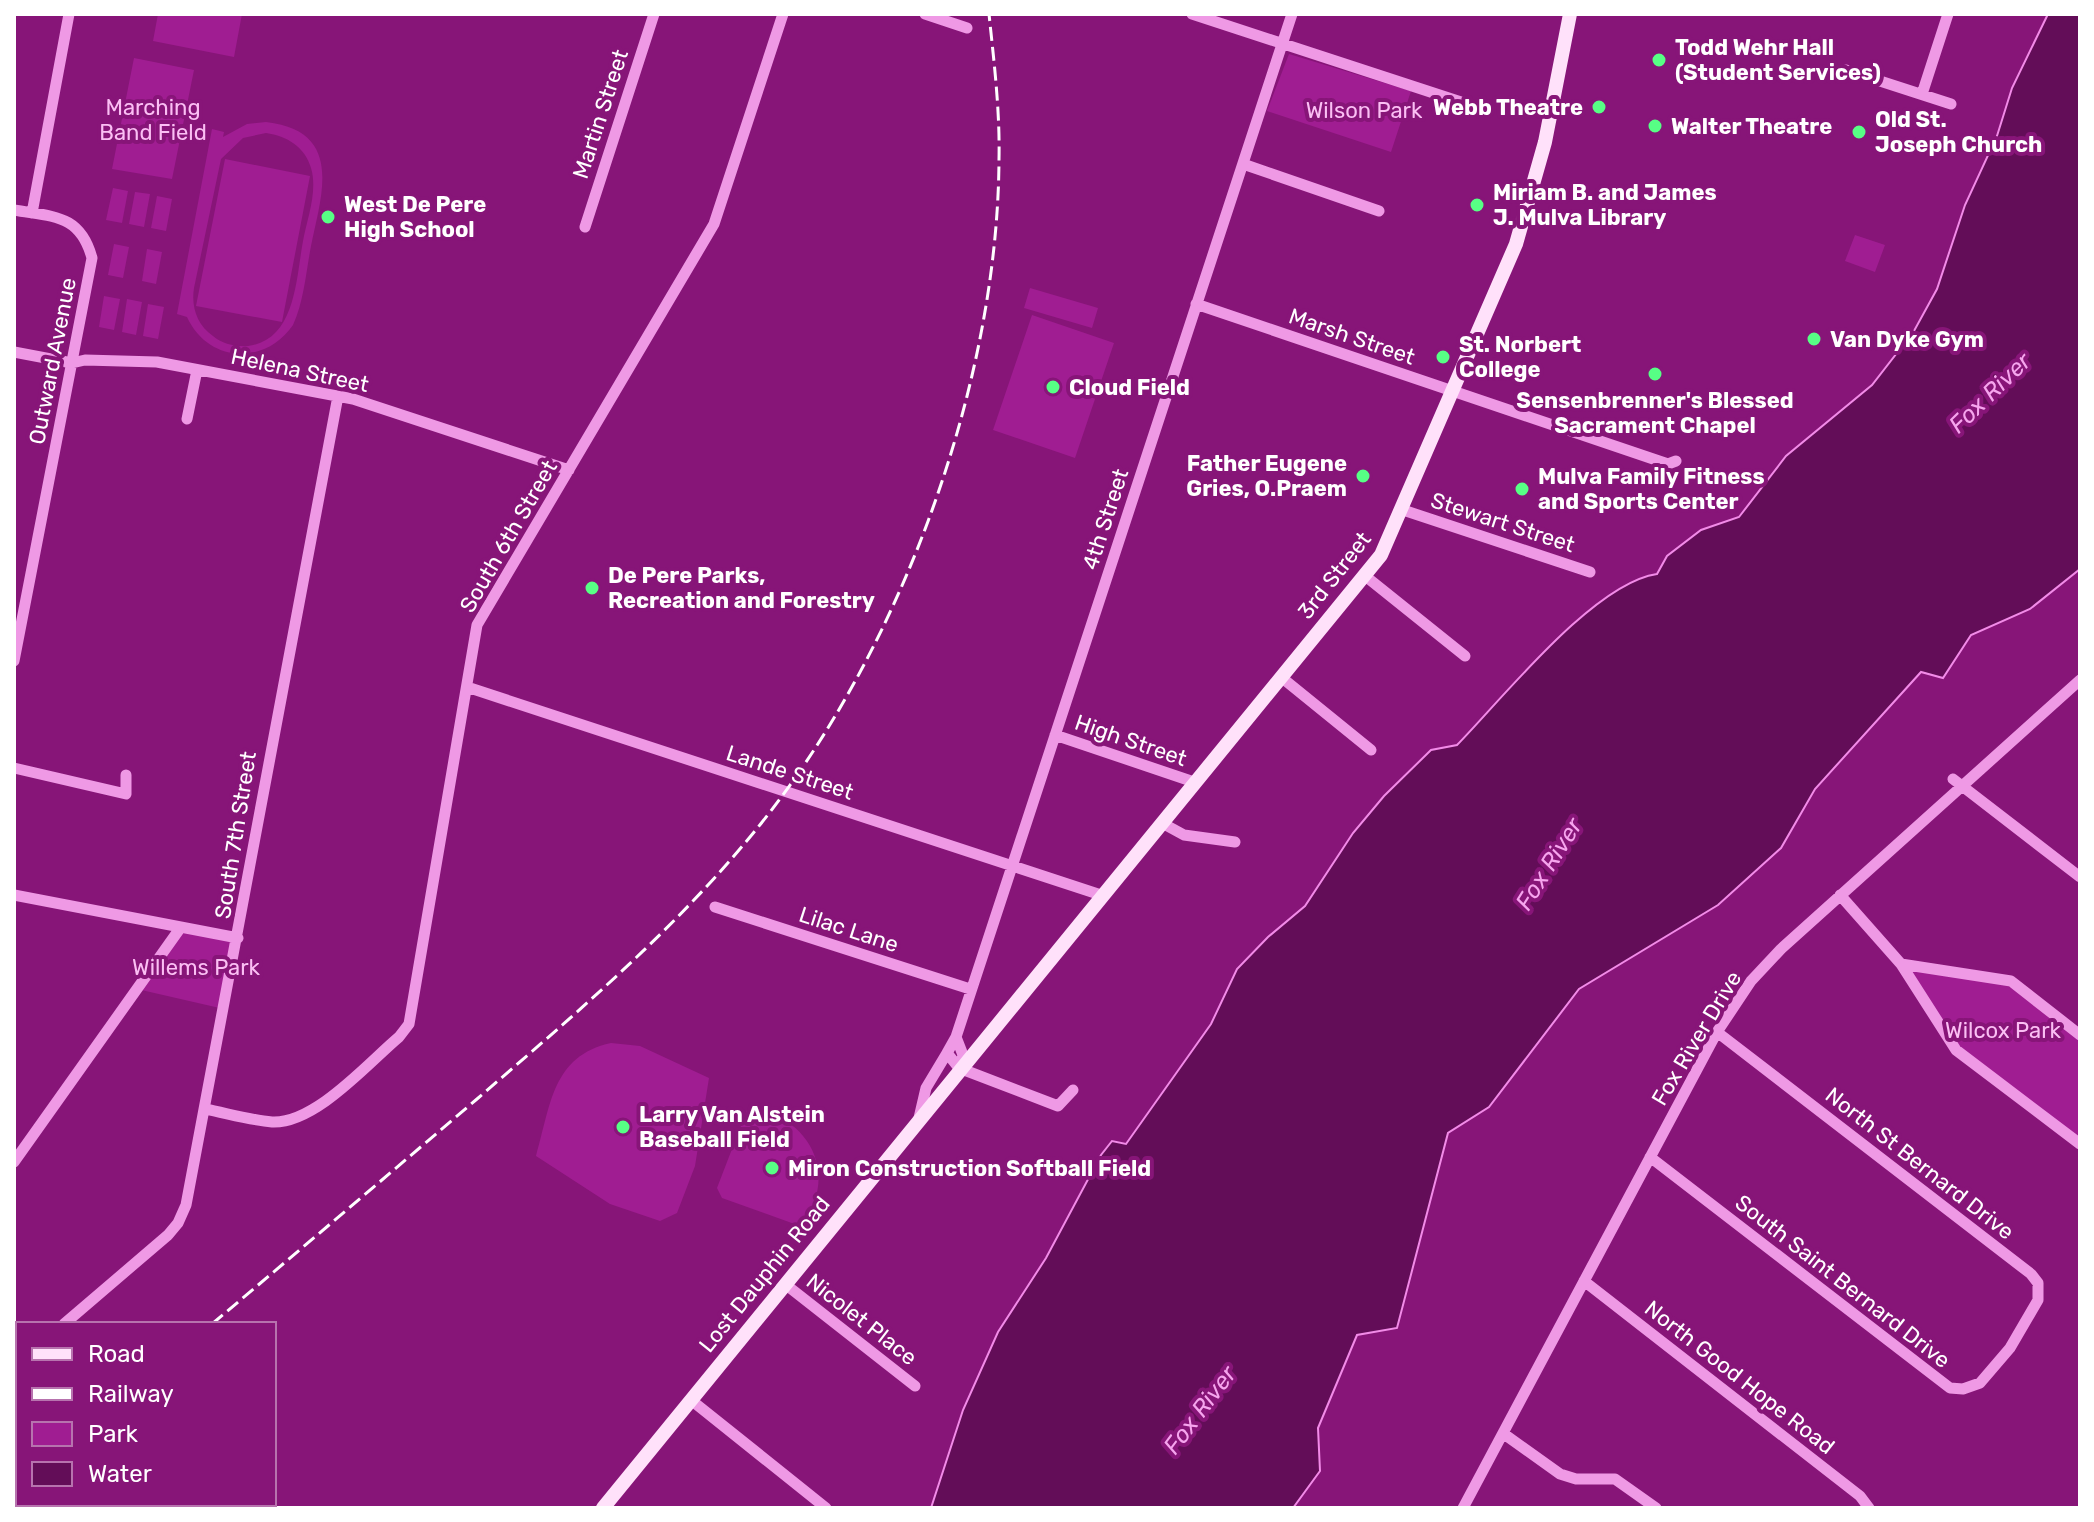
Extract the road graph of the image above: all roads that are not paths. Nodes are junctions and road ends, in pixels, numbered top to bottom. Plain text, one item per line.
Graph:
1 (69, 14) edge
2 (654, 14) edge
3 (783, 14) edge
4 (925, 14) edge
5 (1192, 14) edge
6 (1292, 14) edge
7 (1570, 14) edge
8 (1948, 14) edge
9 (967, 28) dead end
10 (1282, 45) junction
11 (1846, 70) dead end
12 (1922, 94) junction
13 (1461, 102) dead end
14 (1951, 104) dead end
15 (1243, 164) junction
16 (14, 210) edge
17 (1379, 211) dead end
18 (32, 213) junction
19 (585, 227) dead end
20 (1196, 304) junction
21 (14, 352) edge
22 (72, 363) junction
23 (197, 370) junction
24 (1454, 392) junction
25 (338, 396) junction
26 (187, 419) dead end
27 (1676, 461) dead end
28 (569, 470) junction
29 (1403, 510) junction
30 (1590, 572) dead end
31 (1364, 575) junction
32 (1465, 656) dead end
33 (14, 661) edge
34 (1281, 677) junction
35 (2080, 680) edge
36 (467, 687) junction
37 (1055, 735) junction
38 (1371, 750) dead end
39 (14, 768) edge
40 (126, 775) dead end
41 (1194, 782) junction
42 (1958, 783) junction
43 (1162, 823) junction
44 (1235, 842) dead end
45 (1011, 865) junction
46 (2080, 877) edge
47 (14, 895) edge
48 (1101, 895) junction
49 (1840, 895) junction
50 (715, 907) dead end
51 (181, 927) junction
52 (238, 938) junction
53 (1901, 964) junction
54 (970, 989) junction
55 (1717, 1032) junction
56 (2080, 1035) edge
57 (956, 1037) junction
58 (947, 1053) junction
59 (959, 1068) junction
60 (1073, 1090) dead end
61 (205, 1109) junction
62 (919, 1118) junction
63 (2080, 1144) edge
64 (1650, 1157) junction
65 (14, 1162) edge
66 (1584, 1281) junction
67 (785, 1284) junction
68 (66, 1322) edge
69 (2010, 1348) joint
70 (915, 1386) dead end
71 (691, 1400) junction
72 (1504, 1434) junction
73 (603, 1508) edge
74 (826, 1508) edge
75 (1463, 1508) edge
76 (1656, 1508) edge
77 (1869, 1508) edge

1 - 18 street
2 - 19 street, Martin Street
3 - 28 street, South 6th Street
4 - 9 street
5 - 10 street
6 - 10 street, 4th Street
7 - 24 main road, 3rd Street
8 - 12 street
10 - 13 street
10 - 15 street, 4th Street
11 - 12 street
12 - 14 street
15 - 17 street
15 - 20 street, 4th Street
16 - 18 street
18 - 22 street, Outward Avenue
20 - 24 street, Marsh Street
20 - 37 street, 4th Street
21 - 22 street, Helena Street
22 - 23 street, Helena Street
22 - 33 street, Outward Avenue
23 - 25 street, Helena Street
23 - 26 street
24 - 27 street, Marsh Street
24 - 29 main road, 3rd Street
25 - 28 street, Helena Street
25 - 52 street, South 7th Street
28 - 36 street, South 6th Street
29 - 30 street, Stewart Street
29 - 31 main road, 3rd Street
31 - 32 street
31 - 34 main road, 3rd Street
34 - 38 street
34 - 41 main road, 3rd Street
35 - 42 street, Fox River Drive
36 - 45 street, Lande Street
36 - 61 street, South 6th Street
37 - 41 street, High Street
37 - 45 street, 4th Street
39 - 40 street
41 - 43 main road, 3rd Street
42 - 46 street
42 - 49 street, Fox River Drive
43 - 44 street
43 - 48 main road, 3rd Street
45 - 48 street, Lande Street
45 - 54 street, 4th Street
47 - 51 street
48 - 59 main road, 3rd Street
49 - 53 street
49 - 55 street, Fox River Drive
50 - 54 street, Lilac Lane
51 - 52 street
51 - 65 street
52 - 61 street, South 7th Street
53 - 56 street
53 - 63 street
54 - 57 street, 4th Street
55 - 64 street, Fox River Drive
55 - 69 street, North St Bernard Drive
57 - 58 street, 4th Street
57 - 59 street, 4th Street
58 - 59 street
58 - 62 street, 4th Street
59 - 60 street
59 - 62 main road, Lost Dauphin Road
61 - 68 street, South 7th Street
62 - 67 main road, Lost Dauphin Road
64 - 66 street, Fox River Drive
64 - 69 street, South Saint Bernard Drive
66 - 72 street, Fox River Drive
66 - 77 street, North Good Hope Road
67 - 70 street, Nicolet Place
67 - 71 main road, Lost Dauphin Road
71 - 73 main road, Lost Dauphin Road
71 - 74 street
72 - 75 street, Fox River Drive
72 - 76 street

